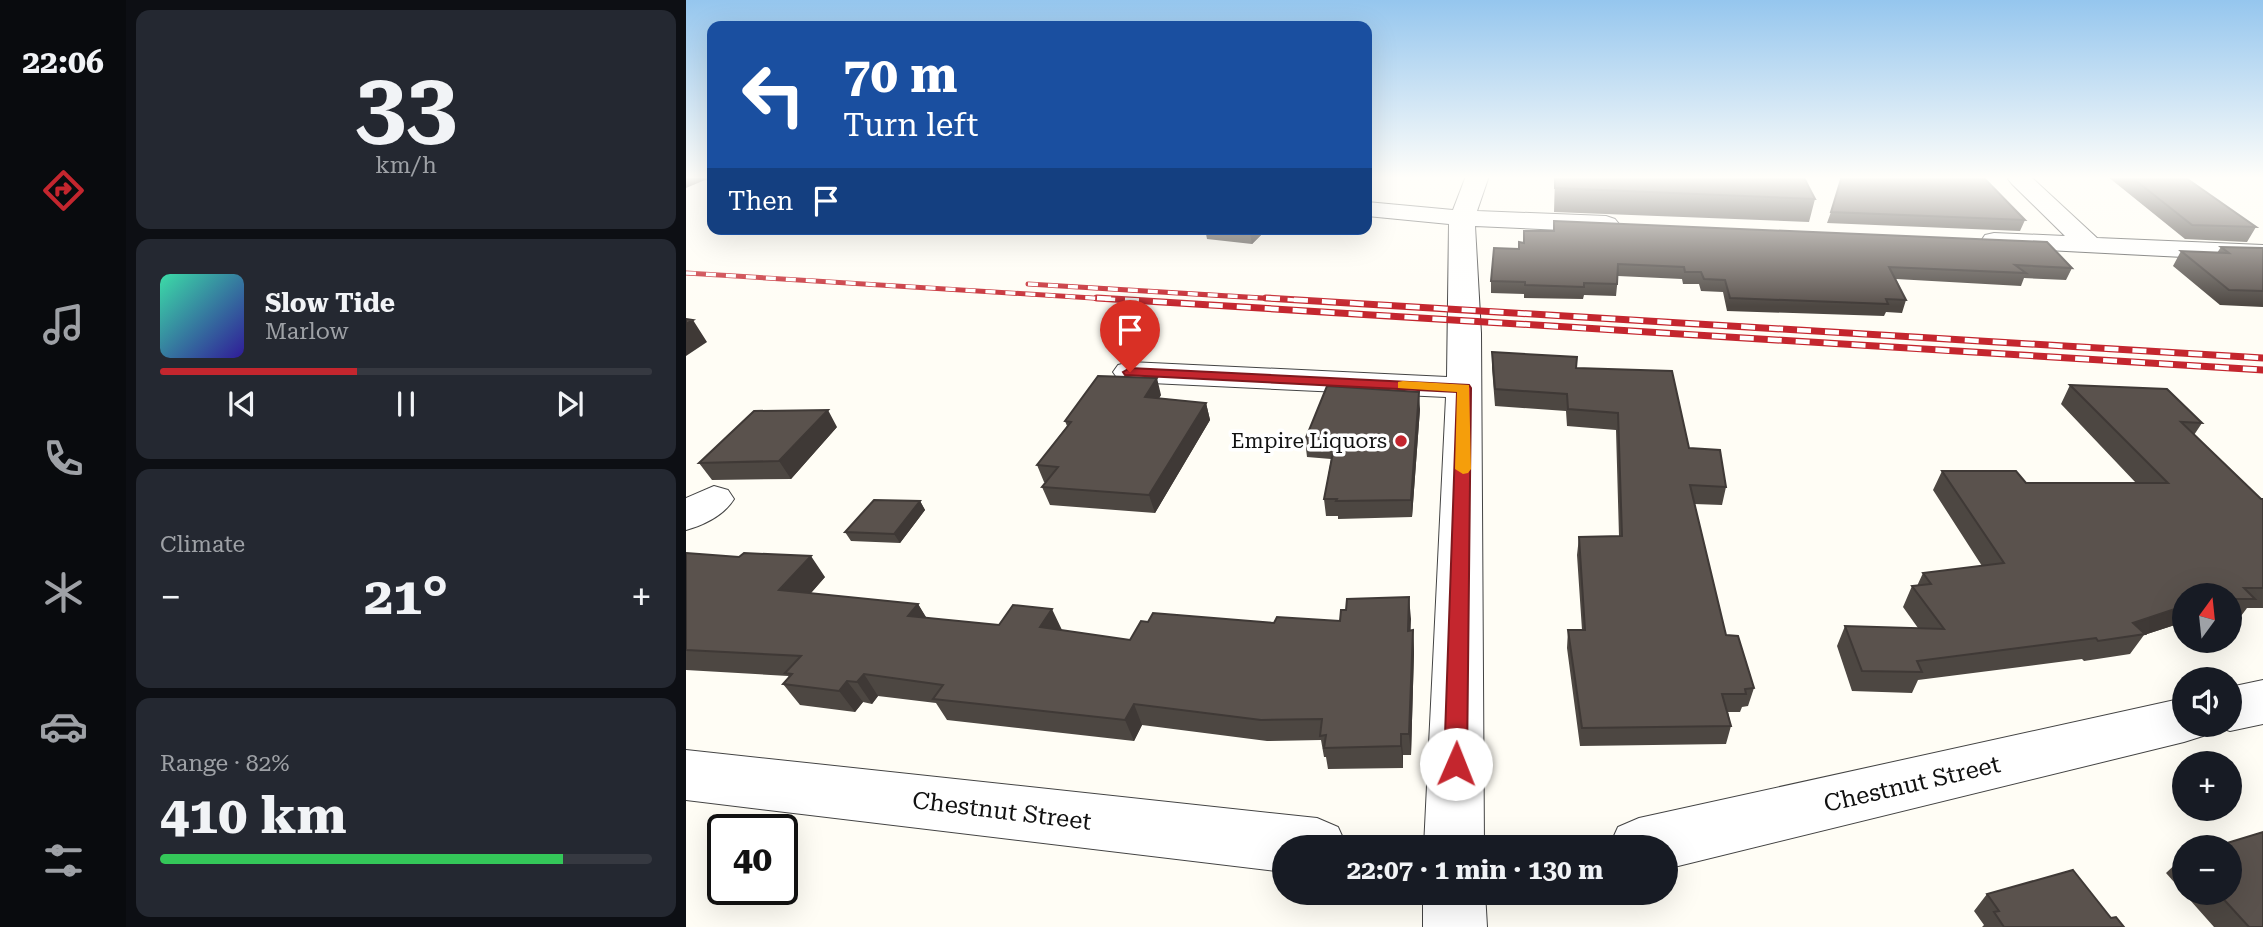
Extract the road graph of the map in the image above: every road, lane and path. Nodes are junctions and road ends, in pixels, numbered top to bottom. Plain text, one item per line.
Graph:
1 (1462, 219) edge
2 (1492, 219) edge
3 (2062, 219) edge
4 (1630, 225) edge
5 (1964, 240) edge
6 (2089, 245) junction
7 (2263, 253) edge
8 (1130, 372) dead end
9 (1464, 388) junction
10 (2263, 702) edge
11 (2242, 706) edge
12 (2172, 723) edge
13 (686, 775) edge
14 (1454, 835) edge
15 (1678, 838) edge
16 (1272, 842) edge
17 (1454, 905) edge
18 (1455, 927) edge

1 - 9 street
2 - 4 street
3 - 6 street
5 - 6 street
6 - 7 street
8 - 9 street
9 - 14 street
10 - 11 street
12 - 15 street, Chestnut Street
13 - 16 street, Chestnut Street
17 - 18 street

